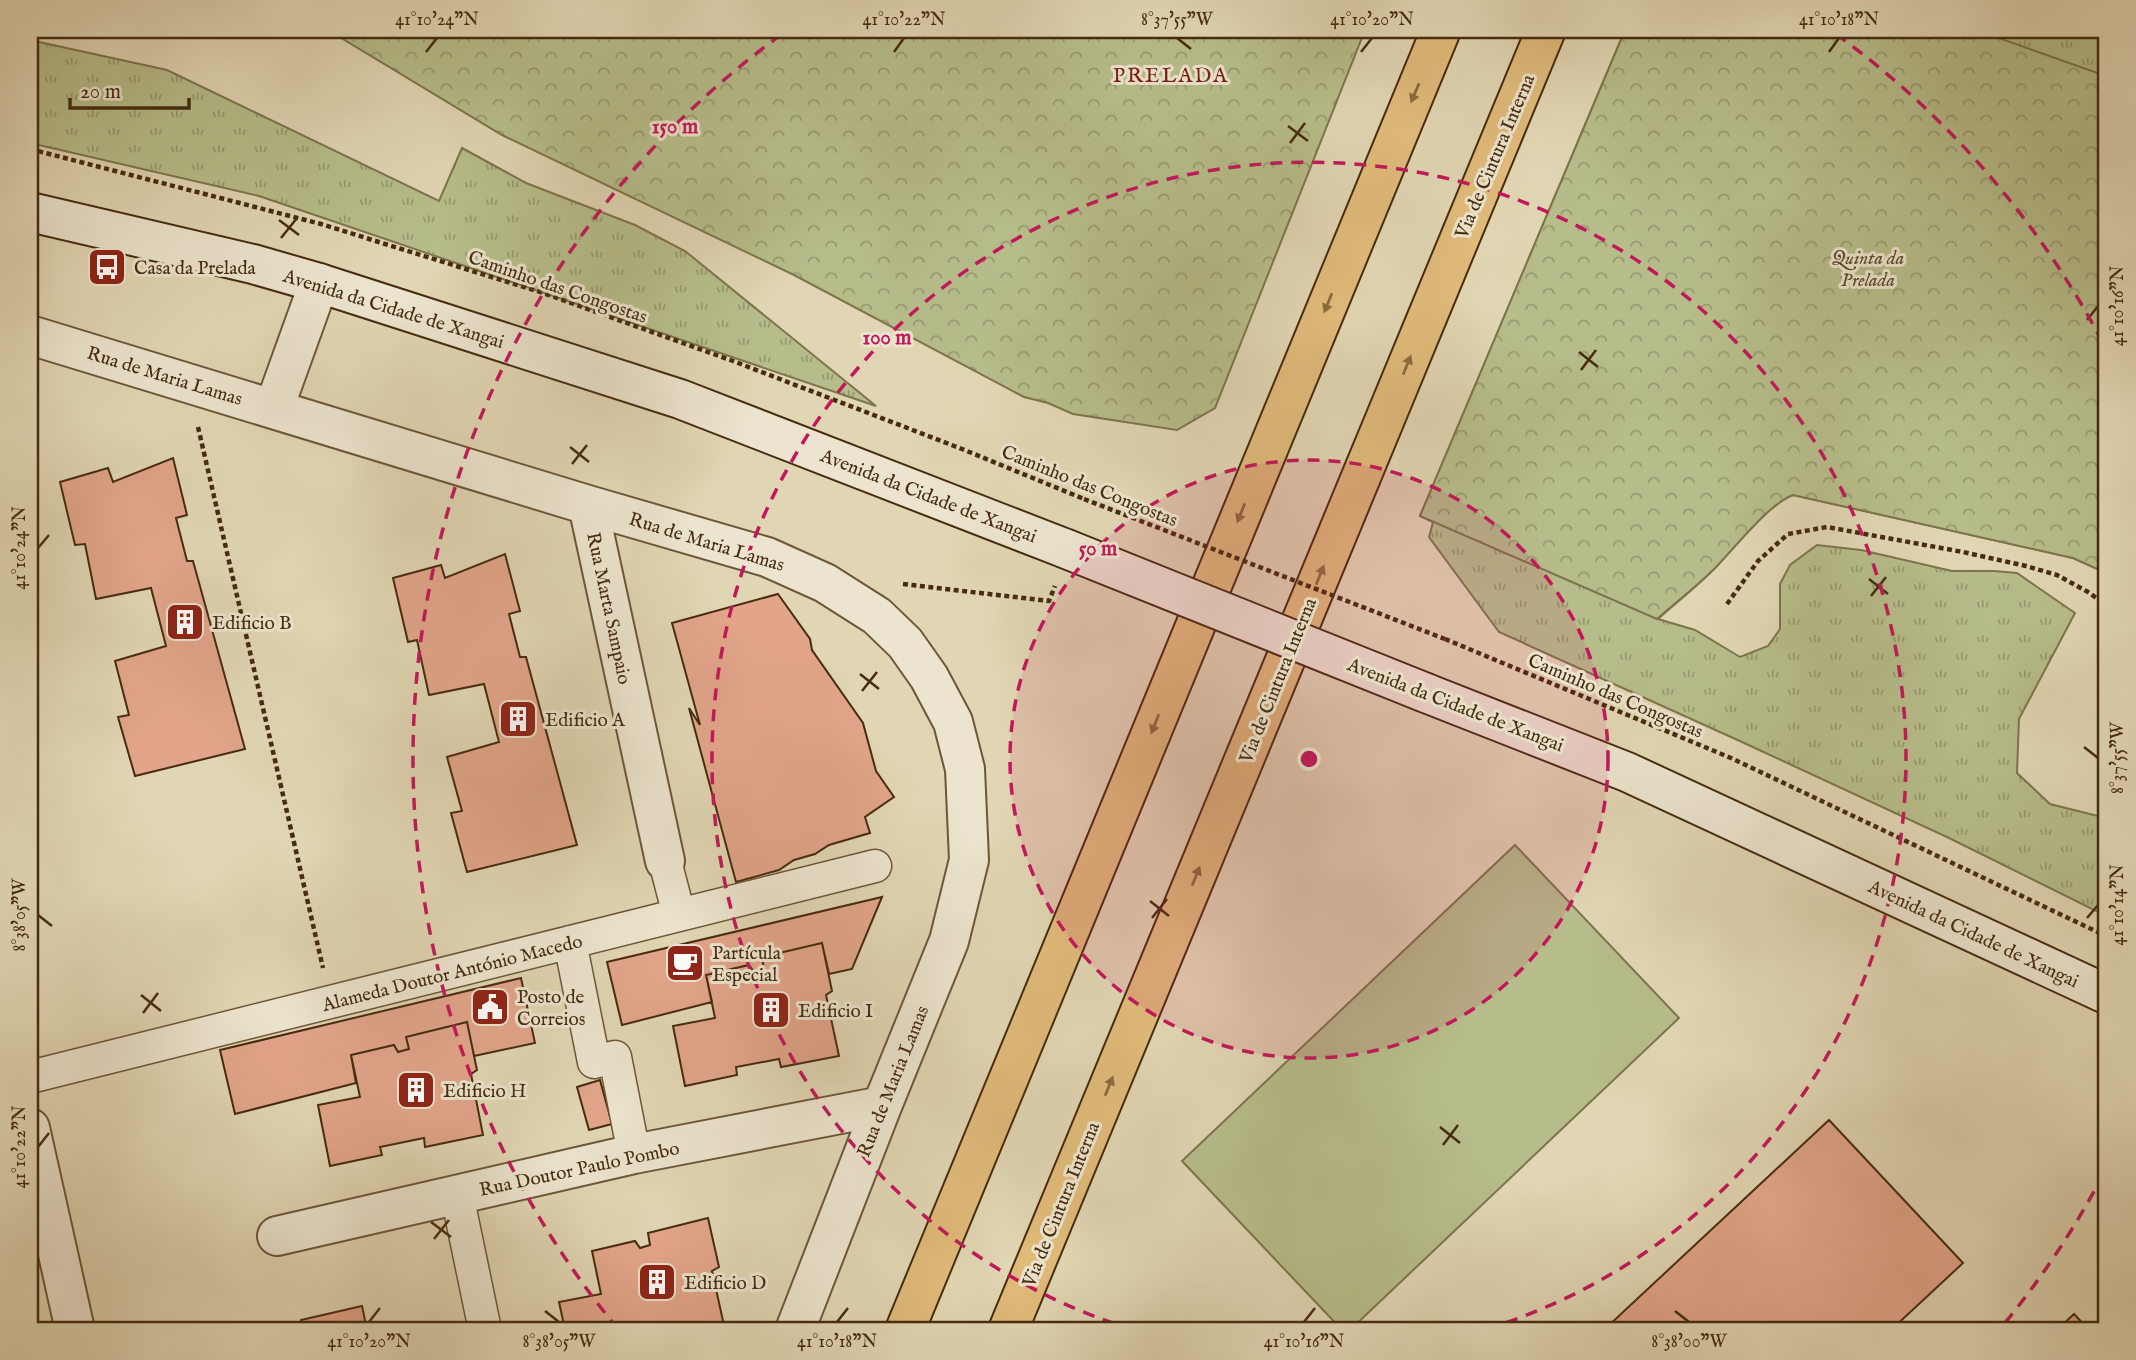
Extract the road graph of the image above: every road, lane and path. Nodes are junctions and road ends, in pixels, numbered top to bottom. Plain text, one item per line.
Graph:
1 (1441, 30) edge
2 (1546, 30) edge
3 (30, 149) edge
4 (30, 212) edge
5 (319, 283) junction
6 (30, 335) edge
7 (188, 382) junction
8 (274, 408) junction
9 (588, 505) junction
10 (945, 589) dead end
11 (1033, 599) dead end
12 (1727, 604) dead end
13 (2106, 605) edge
14 (665, 861) joint
15 (875, 866) dead end
16 (679, 915) junction
17 (2106, 936) edge
18 (570, 942) junction
19 (2106, 994) edge
20 (331, 1002) junction
21 (30, 1077) edge
22 (881, 1106) junction
23 (30, 1128) edge
24 (634, 1154) junction
25 (457, 1195) junction
26 (278, 1236) dead end
27 (75, 1330) edge
28 (485, 1330) edge
29 (795, 1330) edge
30 (905, 1330) edge
31 (1008, 1330) edge

1 -> 30 highway
31 -> 2 highway, Via de Cintura Interna
3 - 17 path, Caminho das Congostas, bridge
4 - 5 street, Avenida da Cidade de Xangai
5 - 8 street
5 - 19 street, Avenida da Cidade de Xangai, bridge
6 - 7 street, Rua de Maria Lamas
7 - 8 street, Rua de Maria Lamas
7 - 20 path
8 - 9 street, Rua de Maria Lamas
9 - 14 street, Rua Marta Sampaio
9 - 22 street, Rua de Maria Lamas
10 - 11 path
12 - 13 path
14 - 16 street, Rua Marta Sampaio
15 - 16 street, Alameda Doutor António Macedo
16 - 18 street, Alameda Doutor António Macedo
18 - 20 street, Alameda Doutor António Macedo
18 - 24 street
20 - 21 street, Alameda Doutor António Macedo
22 - 24 street, Rua Doutor Paulo Pombo
22 - 29 street, Rua de Maria Lamas
23 - 27 street
24 - 25 street, Rua Doutor Paulo Pombo
25 - 26 street, Rua Doutor Paulo Pombo
25 - 28 street

